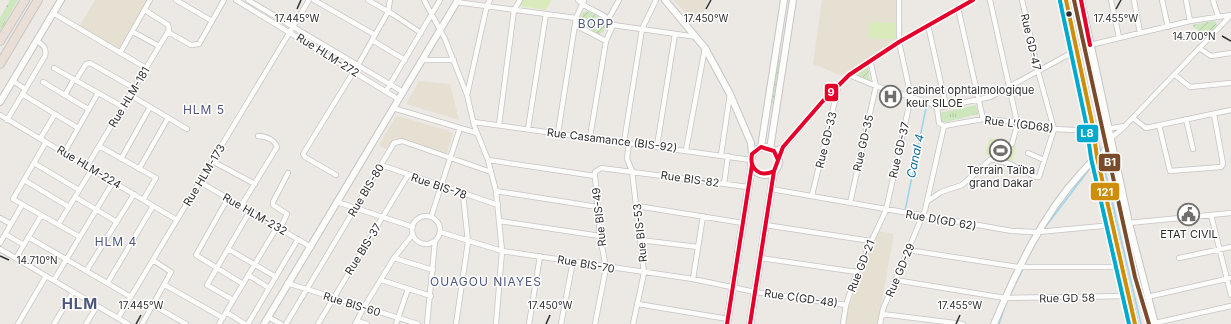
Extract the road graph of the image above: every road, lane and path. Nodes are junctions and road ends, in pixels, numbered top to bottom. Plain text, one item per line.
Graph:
1 (24, 0) edge
2 (38, 0) edge
3 (61, 0) edge
4 (150, 0) edge
5 (176, 0) edge
6 (224, 0) edge
7 (236, 0) edge
8 (248, 0) edge
9 (309, 0) edge
10 (314, 0) edge
11 (368, 0) edge
12 (390, 0) edge
13 (424, 0) edge
14 (440, 0) edge
15 (490, 0) edge
16 (520, 0) edge
17 (619, 0) edge
18 (656, 0) edge
19 (665, 0) edge
20 (784, 0) edge
21 (793, 0) edge
22 (899, 0) edge
23 (973, 0) edge
24 (990, 0) edge
25 (1022, 0) edge
26 (1066, 0) edge
27 (1081, 0) edge
28 (1111, 0) edge
29 (1134, 0) edge
30 (1162, 0) edge
31 (1186, 0) edge
32 (1214, 0) edge
33 (457, 1) edge
34 (581, 1) edge
35 (487, 5) junction
36 (958, 8) junction
37 (145, 10) junction
38 (514, 10) junction
39 (388, 12) junction
40 (53, 13) junction
41 (546, 14) junction
42 (1231, 15) edge
43 (431, 16) junction
44 (1218, 16) junction
45 (576, 18) junction
46 (609, 18) junction
47 (1190, 20) junction
48 (212, 21) junction
49 (575, 25) junction
50 (613, 25) junction
51 (928, 25) junction
52 (293, 26) junction
53 (1168, 27) junction
54 (168, 29) junction
55 (440, 29) junction
56 (642, 29) junction
57 (132, 32) junction
58 (290, 32) junction
59 (421, 33) junction
60 (1140, 33) junction
61 (675, 34) junction
62 (375, 35) junction
63 (697, 37) junction
64 (1119, 37) junction
65 (37, 40) junction
66 (372, 40) junction
67 (0, 41) edge
68 (606, 41) junction
69 (899, 42) junction
70 (1090, 45) junction
71 (159, 46) junction
72 (705, 48) junction
73 (1199, 48) junction
74 (1077, 50) junction
75 (120, 53) junction
76 (1231, 53) edge
77 (405, 60) junction
78 (422, 60) junction
79 (454, 60) junction
80 (870, 60) junction
81 (0, 64) edge
82 (358, 65) junction
83 (54, 68) dead end
84 (146, 68) junction
85 (354, 71) junction
86 (1038, 71) junction
87 (1174, 74) junction
88 (849, 75) junction
89 (75, 80) junction
90 (12, 81) junction
91 (43, 82) dead end
92 (1231, 83) edge
93 (390, 84) junction
94 (839, 84) junction
95 (876, 86) junction
96 (134, 88) junction
97 (1009, 88) junction
98 (25, 89) junction
99 (386, 91) junction
100 (403, 92) junction
101 (98, 93) junction
102 (22, 94) junction
103 (730, 94) junction
104 (65, 95) junction
105 (130, 95) junction
106 (467, 95) junction
107 (912, 97) junction
108 (398, 99) junction
109 (980, 100) junction
110 (0, 102) edge
111 (123, 106) junction
112 (946, 106) junction
113 (150, 107) junction
114 (393, 108) junction
115 (937, 108) junction
116 (88, 110) junction
117 (1231, 110) edge
118 (55, 114) junction
119 (1214, 114) junction
120 (0, 115) edge
121 (168, 118) junction
122 (983, 118) junction
123 (1133, 118) junction
124 (1186, 119) junction
125 (7, 120) junction
126 (474, 122) junction
127 (1018, 122) junction
128 (499, 125) junction
129 (1159, 125) junction
130 (944, 126) junction
131 (1124, 126) junction
132 (78, 128) junction
133 (460, 128) junction
134 (187, 129) dead end
135 (528, 129) junction
136 (1108, 129) junction
137 (1054, 130) junction
138 (1094, 131) junction
139 (477, 133) junction
140 (558, 133) junction
141 (258, 136) dead end
142 (590, 138) junction
143 (748, 138) junction
144 (1111, 138) junction
145 (40, 139) junction
146 (46, 142) junction
147 (626, 142) junction
148 (1012, 144) dead end
149 (99, 146) junction
150 (657, 146) junction
151 (761, 147) junction
152 (784, 147) junction
153 (686, 150) junction
154 (772, 150) junction
155 (1193, 150) dead end
156 (64, 153) junction
157 (1028, 153) dead end
158 (721, 155) junction
159 (728, 156) junction
160 (1097, 157) junction
161 (450, 158) junction
162 (121, 159) junction
163 (488, 160) junction
164 (752, 160) junction
165 (778, 160) junction
166 (1044, 160) junction
167 (212, 161) junction
168 (34, 163) junction
169 (381, 165) junction
170 (89, 168) junction
171 (139, 169) junction
172 (632, 171) junction
173 (774, 171) junction
174 (491, 172) junction
175 (288, 173) dead end
176 (336, 175) dead end
177 (408, 175) junction
178 (595, 176) junction
179 (24, 180) junction
180 (113, 182) junction
181 (200, 182) junction
182 (255, 184) junction
183 (724, 184) junction
184 (440, 186) junction
185 (748, 187) junction
186 (771, 189) junction
187 (79, 190) junction
188 (496, 192) junction
189 (134, 194) junction
190 (463, 194) junction
191 (812, 195) junction
192 (75, 197) junction
193 (228, 198) junction
194 (143, 200) junction
195 (928, 201) junction
196 (337, 202) junction
197 (850, 203) junction
198 (22, 205) junction
199 (498, 205) junction
200 (153, 206) junction
201 (241, 206) junction
202 (637, 206) junction
203 (69, 207) junction
204 (598, 207) junction
205 (356, 208) junction
206 (97, 209) junction
207 (886, 210) junction
208 (250, 211) junction
209 (1231, 212) edge
210 (1211, 215) junction
211 (41, 216) junction
212 (703, 216) junction
213 (922, 216) junction
214 (383, 217) junction
215 (0, 218) edge
216 (431, 218) junction
217 (177, 220) junction
218 (500, 221) junction
219 (117, 222) junction
220 (743, 223) junction
221 (1129, 223) junction
222 (11, 224) junction
223 (58, 225) junction
224 (765, 225) junction
225 (1113, 225) junction
226 (413, 227) junction
227 (278, 228) junction
228 (440, 232) junction
229 (1038, 232) junction
230 (5, 234) junction
231 (413, 234) junction
232 (600, 236) junction
233 (28, 237) junction
234 (80, 237) junction
235 (298, 240) junction
236 (640, 240) junction
237 (435, 241) junction
238 (871, 241) junction
239 (468, 242) junction
240 (0, 243) edge
241 (24, 245) junction
242 (311, 247) junction
243 (698, 247) junction
244 (1231, 247) edge
245 (228, 249) junction
246 (908, 250) junction
247 (1220, 250) junction
248 (1, 251) edge
249 (502, 251) junction
250 (540, 256) junction
251 (16, 258) junction
252 (68, 258) junction
253 (394, 258) junction
254 (760, 258) junction
255 (1179, 258) dead end
256 (153, 260) junction
257 (573, 262) junction
258 (254, 264) junction
259 (1018, 267) junction
260 (1122, 267) junction
261 (217, 268) junction
262 (606, 268) junction
263 (87, 270) junction
264 (433, 270) junction
265 (857, 272) junction
266 (644, 273) junction
267 (248, 275) junction
268 (46, 276) junction
269 (276, 277) junction
270 (1229, 278) edge
271 (693, 279) junction
272 (54, 280) junction
273 (381, 280) junction
274 (895, 280) junction
275 (108, 282) junction
276 (287, 283) junction
277 (243, 284) junction
278 (165, 285) junction
279 (735, 287) junction
280 (270, 288) junction
281 (305, 289) junction
282 (408, 289) junction
283 (73, 292) junction
284 (754, 292) junction
285 (1231, 295) edge
286 (431, 296) junction
287 (1129, 296) junction
288 (131, 297) junction
289 (1147, 297) junction
290 (333, 298) junction
291 (1005, 298) junction
292 (233, 300) junction
293 (638, 304) junction
294 (153, 305) junction
295 (846, 305) junction
296 (97, 306) junction
297 (1231, 306) edge
298 (364, 307) junction
299 (226, 312) junction
300 (882, 314) junction
301 (268, 317) junction
302 (118, 318) junction
303 (222, 318) junction
304 (398, 318) junction
305 (728, 321) edge
306 (356, 323) edge
307 (1155, 323) edge
308 (18, 324) edge
309 (54, 324) edge
310 (86, 324) edge
311 (128, 324) edge
312 (142, 324) edge
313 (186, 324) edge
314 (219, 324) edge
315 (247, 324) edge
316 (264, 324) edge
317 (280, 324) edge
318 (286, 324) edge
319 (318, 324) edge
320 (366, 324) edge
321 (396, 324) edge
322 (418, 324) edge
323 (427, 324) edge
324 (456, 324) edge
325 (496, 324) edge
326 (529, 324) edge
327 (561, 324) edge
328 (595, 324) edge
329 (634, 324) edge
330 (751, 324) edge
331 (843, 324) edge
332 (880, 324) edge
333 (963, 324) edge
334 (994, 324) edge
335 (1132, 324) edge
336 (1135, 324) edge

1 - 67 highway
2 - 81 highway
3 - 40 street
4 - 37 street
5 - 48 street
6 - 48 street
7 - 58 street, Rue HLM-272
8 - 52 street, Rue HLM-272
9 - 52 street, Rue HLM-173
10 - 62 street
11 - 39 street
12 - 39 street
13 - 43 street
14 - 43 street
15 - 35 street
16 - 38 street
17 - 46 street
18 - 56 street, Rue BIS-53
19 - 63 street
20 - 151 street
21 - 154 street
22 - 69 street, Rue GD-37
23 - 36 street
24 - 97 street
25 - 86 street, Rue GD-47
26 - 74 street
27 - 70 street
28 - 64 street
29 - 60 street
30 - 53 street
31 - 47 street
32 - 44 street
33 - 35 street
33 - 55 street
34 - 45 street
34 - 46 street
35 - 38 street
35 - 106 street
36 - 51 street
36 - 109 street
37 - 54 street
37 - 57 street
38 - 41 street
38 - 128 street
39 - 59 street
39 - 62 street
40 - 65 street
40 - 75 street
41 - 45 street
41 - 135 street
42 - 44 street
42 - 73 street
43 - 55 street
43 - 59 street
44 - 47 street
45 - 49 street
46 - 50 street
47 - 53 street
48 - 54 street
49 - 68 street
49 - 140 street
50 - 56 street
50 - 68 street
51 - 69 street
51 - 112 street
52 - 58 street, Rue HLM-173
52 - 82 street, Rue HLM-272
53 - 60 street
54 - 71 street, Rue HLM-181
55 - 78 street
55 - 79 street
56 - 61 street
56 - 147 street, Rue BIS-53
57 - 71 street
57 - 75 street
58 - 85 street, Rue HLM-272
58 - 167 street, Rue HLM-173
59 - 77 street
60 - 64 street
61 - 63 street
61 - 150 street
62 - 66 street
63 - 72 street
64 - 70 street
65 - 90 street
65 - 98 street
66 - 77 street
66 - 82 street
68 - 142 street
69 - 80 street
69 - 107 street, Rue GD-37
70 - 136 street
71 - 84 street, Rue HLM-181
72 - 103 street
72 - 153 street
73 - 76 street
73 - 87 street
74 - 86 street
74 - 138 street
75 - 84 street
77 - 93 street
78 - 79 street
78 - 100 street
79 - 106 street
80 - 88 street
80 - 95 street, Rue GD-35
82 - 93 street, Rue HLM-272
83 - 89 street
84 - 96 street, Rue HLM-181
85 - 99 street, Rue HLM-272
85 - 176 street
86 - 97 street
86 - 137 street, Rue GD-47
87 - 92 street
87 - 123 street
88 - 94 street
88 - 95 street
89 - 96 street
89 - 101 street
89 - 104 street
90 - 98 street
90 - 110 street
91 - 104 street
93 - 99 street
93 - 100 street, Rue HLM-272
94 - 152 street
94 - 191 street, Rue GD-33
95 - 107 street
95 - 197 street, Rue GD-35
96 - 105 street, Rue HLM-181
97 - 109 street
97 - 127 street
98 - 102 street
99 - 108 street, Rue HLM-272
100 - 108 street
101 - 111 street
101 - 116 street
102 - 118 street
102 - 125 street
103 - 143 street
103 - 158 street
104 - 116 street
105 - 111 street, Rue HLM-181
105 - 113 street
106 - 126 street
107 - 115 street
107 - 207 street, Rue GD-37
108 - 114 street
109 - 112 street
109 - 122 street
111 - 149 street, Rue HLM-181
112 - 115 street
113 - 121 street
113 - 162 street
114 - 133 street
114 - 196 street
115 - 130 street
116 - 132 street
117 - 119 street
118 - 132 street
118 - 145 street
119 - 124 street
119 - 129 street
120 - 125 street, Rue HLM-224
121 - 134 street
121 - 171 street
122 - 127 street, Rue L'(GD68)
122 - 130 street, Rue L'(GD68)
123 - 129 street
123 - 131 street
124 - 129 street
124 - 155 street
125 - 145 street, Rue HLM-224
126 - 128 street, Rue Casamance (BIS-92)
126 - 139 street
127 - 137 street, Rue L'(GD68)
127 - 148 street
128 - 135 street, Rue Casamance (BIS-92)
130 - 195 street, Rue GD-29
131 - 136 street, Rue L'(GD68)
131 - 144 street
132 - 156 street
133 - 139 street
133 - 161 street
135 - 140 street, Rue Casamance (BIS-92)
136 - 138 street, Rue L'(GD68)
136 - 144 street
137 - 138 street, Rue L'(GD68)
137 - 166 street
138 - 160 street
139 - 163 street
140 - 142 street, Rue Casamance (BIS-92)
141 - 182 street
142 - 147 street, Rue Casamance (BIS-92)
143 - 151 street
143 - 164 street
144 - 160 street
144 - 221 street
145 - 146 street, Rue HLM-224
146 - 156 street, Rue HLM-224
146 - 168 street
147 - 150 street, Rue Casamance (BIS-92)
147 - 172 street, Rue BIS-53
149 - 162 street
149 - 170 street, Rue HLM-181
150 - 153 street, Rue Casamance (BIS-92)
151 - 154 street
151 - 164 street
152 - 154 street
152 - 165 street
153 - 158 street, Rue Casamance (BIS-92)
154 - 165 street
156 - 170 street, Rue HLM-224
157 - 166 street
158 - 159 street, Rue Casamance (BIS-92)
159 - 164 street, Rue Casamance (BIS-92)
159 - 183 street
160 - 225 street
160 - 229 street
161 - 169 street, Rue BIS-80
161 - 174 street, Rue BIS-80
161 - 184 street
162 - 171 street
163 - 174 street
163 - 178 street
164 - 173 street
164 - 185 street
165 - 173 street
166 - 195 street
167 - 181 street, Rue HLM-173
167 - 182 street
168 - 179 street
168 - 187 street
169 - 177 street, Rue BIS-78
169 - 205 street, Rue BIS-80
170 - 180 street, Rue HLM-224
170 - 187 street, Rue HLM-181
171 - 194 street
172 - 178 street, Rue BIS-49
172 - 183 street, Rue BIS-82
172 - 202 street, Rue BIS-53
173 - 186 street
174 - 188 street
175 - 227 street
177 - 184 street, Rue BIS-78
177 - 214 street, Rue BIS-37
178 - 204 street, Rue BIS-49
179 - 198 street
179 - 203 street
180 - 189 street, Rue HLM-224
180 - 206 street
181 - 193 street, Rue HLM-232
181 - 217 street, Rue HLM-173
182 - 201 street
183 - 185 street, Rue BIS-82
184 - 190 street, Rue BIS-78
184 - 216 street
185 - 220 street
186 - 191 street, Rue D(GD 62)
186 - 224 street
187 - 192 street, Rue HLM-181
188 - 199 street
188 - 204 street
189 - 194 street, Rue HLM-224
189 - 219 street
190 - 199 street, Rue BIS-78
190 - 239 street
191 - 197 street, Rue D(GD 62)
192 - 203 street, Rue HLM-181
192 - 206 street
193 - 201 street, Rue HLM-232
193 - 261 street
194 - 200 street, Rue HLM-224
195 - 213 street, Rue GD-29
196 - 205 street
196 - 242 street
197 - 207 street, Rue D(GD 62)
198 - 211 street
198 - 222 street
199 - 218 street
200 - 217 street, Rue HLM-224
200 - 275 street
201 - 208 street, Rue HLM-232
202 - 212 street
202 - 236 street, Rue BIS-53
203 - 223 street, Rue HLM-181
204 - 232 street, Rue BIS-49
205 - 214 street
205 - 281 street, Rue BIS-80
206 - 219 street
206 - 234 street
207 - 213 street, Rue D(GD 62)
207 - 238 street, Rue GD-21
208 - 227 street, Rue HLM-232
208 - 245 street
209 - 210 street
210 - 221 street
210 - 247 street
211 - 223 street
211 - 233 street
212 - 220 street
212 - 243 street
213 - 229 street, Rue D(GD 62)
213 - 246 street, Rue GD-29
214 - 226 street
214 - 290 street, Rue BIS-37
215 - 222 street
216 - 226 street
216 - 228 street
217 - 256 street, Rue HLM-173
218 - 232 street
218 - 249 street
219 - 263 street
220 - 279 street
221 - 289 street
222 - 230 street
223 - 234 street
224 - 238 street
224 - 254 street
225 - 229 street, Rue D(GD 62)
225 - 260 street
226 - 231 street
227 - 235 street, Rue HLM-232
227 - 258 street
228 - 237 street
228 - 239 street, Rue BIS-70
229 - 259 street
230 - 240 street
230 - 241 street
231 - 237 street
231 - 253 street
232 - 262 street, Rue BIS-49
233 - 241 street
233 - 252 street
234 - 252 street
235 - 242 street, Rue HLM-232
235 - 269 street
236 - 243 street
236 - 266 street, Rue BIS-53
237 - 264 street
238 - 265 street, Rue GD-21
239 - 249 street, Rue BIS-70
239 - 324 street
241 - 251 street
242 - 276 street
243 - 271 street
244 - 247 street
245 - 258 street
245 - 261 street
246 - 259 street
246 - 274 street, Rue GD-29
247 - 255 street
247 - 270 street
248 - 251 street
249 - 250 street, Rue BIS-70
249 - 325 street
250 - 257 street, Rue BIS-70
250 - 326 street
251 - 268 street
252 - 263 street
252 - 272 street
253 - 264 street
253 - 273 street
254 - 265 street
254 - 284 street
256 - 278 street
256 - 288 street, Rue HLM-173
257 - 262 street, Rue BIS-70
257 - 327 street
258 - 267 street
258 - 269 street
259 - 260 street
259 - 291 street
260 - 287 street
261 - 277 street
261 - 292 street
262 - 266 street, Rue BIS-70
262 - 328 street, Rue BIS-49
263 - 275 street
264 - 286 street
265 - 295 street, Rue GD-21
266 - 271 street, Rue BIS-70
266 - 293 street, Rue BIS-53
267 - 277 street
267 - 280 street
268 - 272 street
268 - 308 street
269 - 280 street
270 - 285 street
270 - 289 street
271 - 279 street, Rue BIS-70
272 - 283 street
273 - 282 street
273 - 298 street
274 - 291 street, Rue GD 58
274 - 300 street, Rue GD-29
275 - 288 street
276 - 281 street, Rue BIS-60
276 - 301 street
277 - 292 street
278 - 294 street
278 - 303 street
279 - 284 street, Rue C(GD-48)
279 - 305 street
280 - 315 street
281 - 290 street, Rue BIS-60
281 - 318 street, Rue BIS-80
282 - 286 street
282 - 304 street
283 - 296 street
283 - 309 street
284 - 295 street, Rue C(GD-48)
284 - 330 street
286 - 323 street
287 - 291 street, Rue GD 58
287 - 336 street
288 - 302 street, Rue HLM-173
289 - 307 street
290 - 298 street, Rue BIS-60
290 - 319 street, Rue BIS-37
291 - 334 street
292 - 299 street
293 - 305 street
293 - 329 street, Rue BIS-53
294 - 312 street
294 - 313 street
295 - 331 street, Rue GD-21
296 - 302 street
296 - 310 street
297 - 307 street
298 - 304 street, Rue BIS-60
298 - 306 street
299 - 303 street
299 - 315 street
300 - 332 street, Rue GD-29
300 - 333 street
301 - 316 street
301 - 317 street
302 - 311 street
303 - 314 street
304 - 321 street
304 - 322 street, Rue BIS-60
306 - 320 street
335 - 336 street

